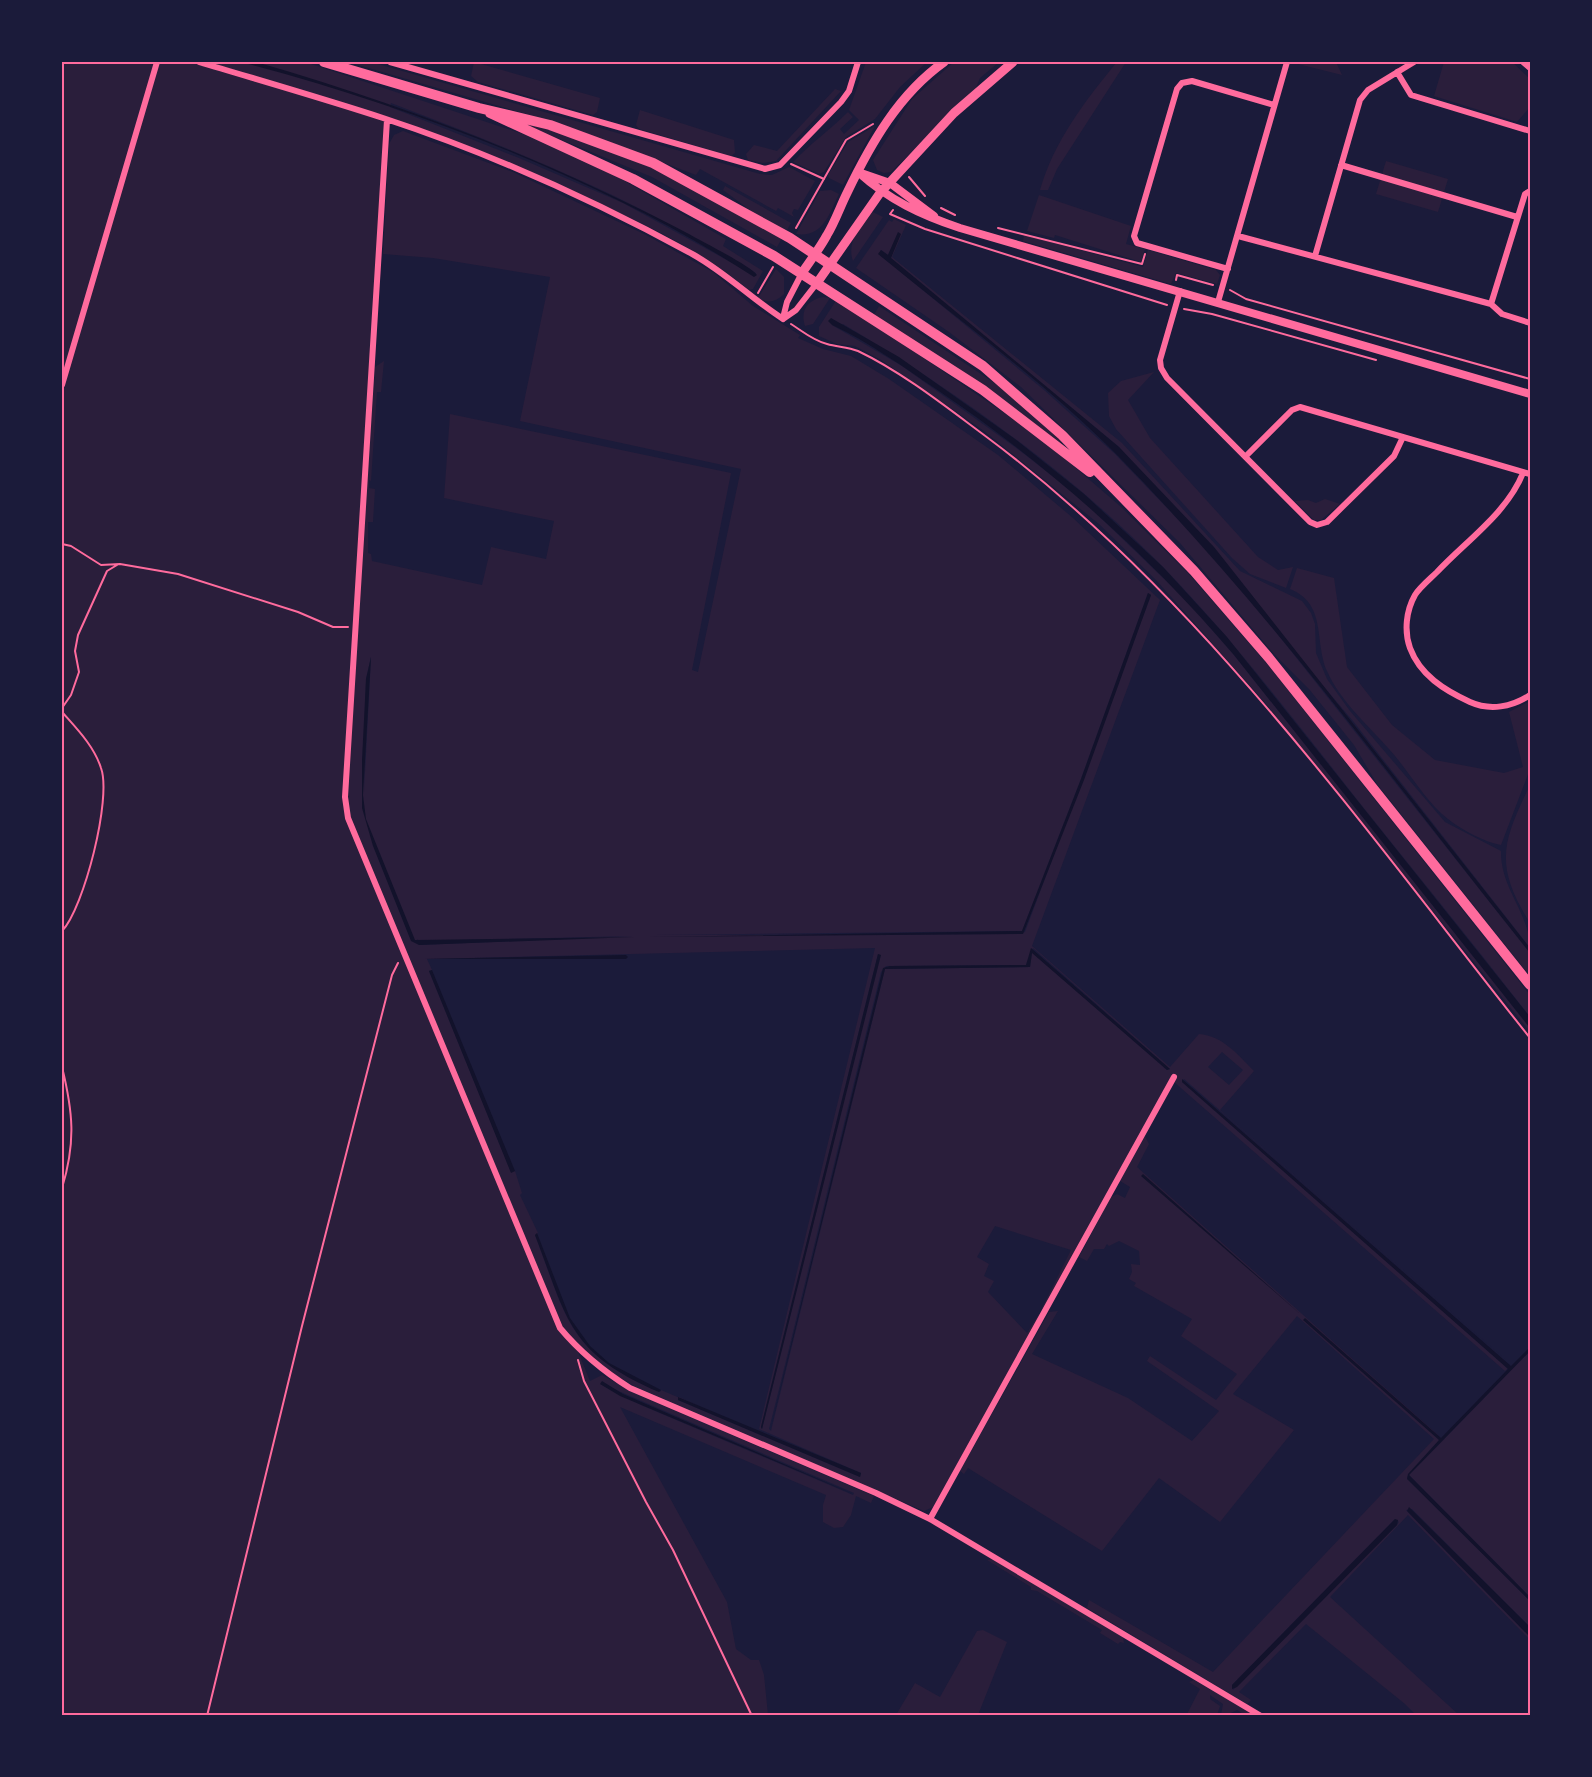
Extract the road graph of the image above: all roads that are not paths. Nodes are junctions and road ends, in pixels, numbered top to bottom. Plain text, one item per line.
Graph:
1 (158, 62) edge
2 (200, 62) edge
3 (324, 62) edge
4 (390, 62) edge
5 (858, 62) edge
6 (944, 62) edge
7 (1013, 62) edge
8 (1287, 62) edge
9 (1414, 62) edge
10 (1523, 62) edge
11 (1530, 68) edge
12 (1397, 72) junction
13 (1274, 105) junction
14 (479, 108) junction
15 (387, 120) junction
16 (1530, 132) edge
17 (1341, 165) junction
18 (858, 172) junction
19 (890, 183) junction
20 (1530, 190) edge
21 (880, 193) junction
22 (1517, 217) junction
23 (944, 223) junction
24 (1238, 236) junction
25 (815, 254) junction
26 (1315, 256) junction
27 (830, 264) junction
28 (1228, 269) junction
29 (802, 273) junction
30 (817, 283) junction
31 (1180, 291) junction
32 (1218, 302) junction
33 (1491, 303) junction
34 (783, 319) junction
35 (1530, 323) edge
36 (62, 385) edge
37 (1530, 394) edge
38 (1403, 437) junction
39 (1246, 456) junction
40 (1527, 473) edge
41 (1121, 497) junction
42 (1530, 695) edge
43 (1530, 985) edge
44 (1174, 1077) dead end
45 (930, 1519) junction
46 (1261, 1716) edge

1 - 36 street
2 - 15 street
3 - 14 main road
4 - 5 street
6 - 18 main road
7 - 19 main road
8 - 13 street
9 - 12 street
10 - 11 street
12 - 16 street
12 - 17 street
13 - 24 street
13 - 28 street
14 - 25 main road
14 - 29 main road
15 - 34 street
15 - 45 street
17 - 22 street
17 - 26 street
18 - 19 street
18 - 21 street
18 - 25 main road
19 - 21 main road
19 - 23 street
20 - 22 street
21 - 23 street
21 - 27 main road
22 - 33 street
23 - 31 street
24 - 26 street
24 - 28 street
25 - 27 main road
25 - 29 main road
26 - 33 street
27 - 30 main road
27 - 41 main road
28 - 32 street
29 - 30 main road
29 - 34 street
30 - 34 street
30 - 41 main road
31 - 32 street
31 - 39 street
32 - 37 street
33 - 35 street
38 - 39 street
38 - 39 street
38 - 40 street
40 - 42 street
41 - 43 main road
44 - 45 street
45 - 46 street

